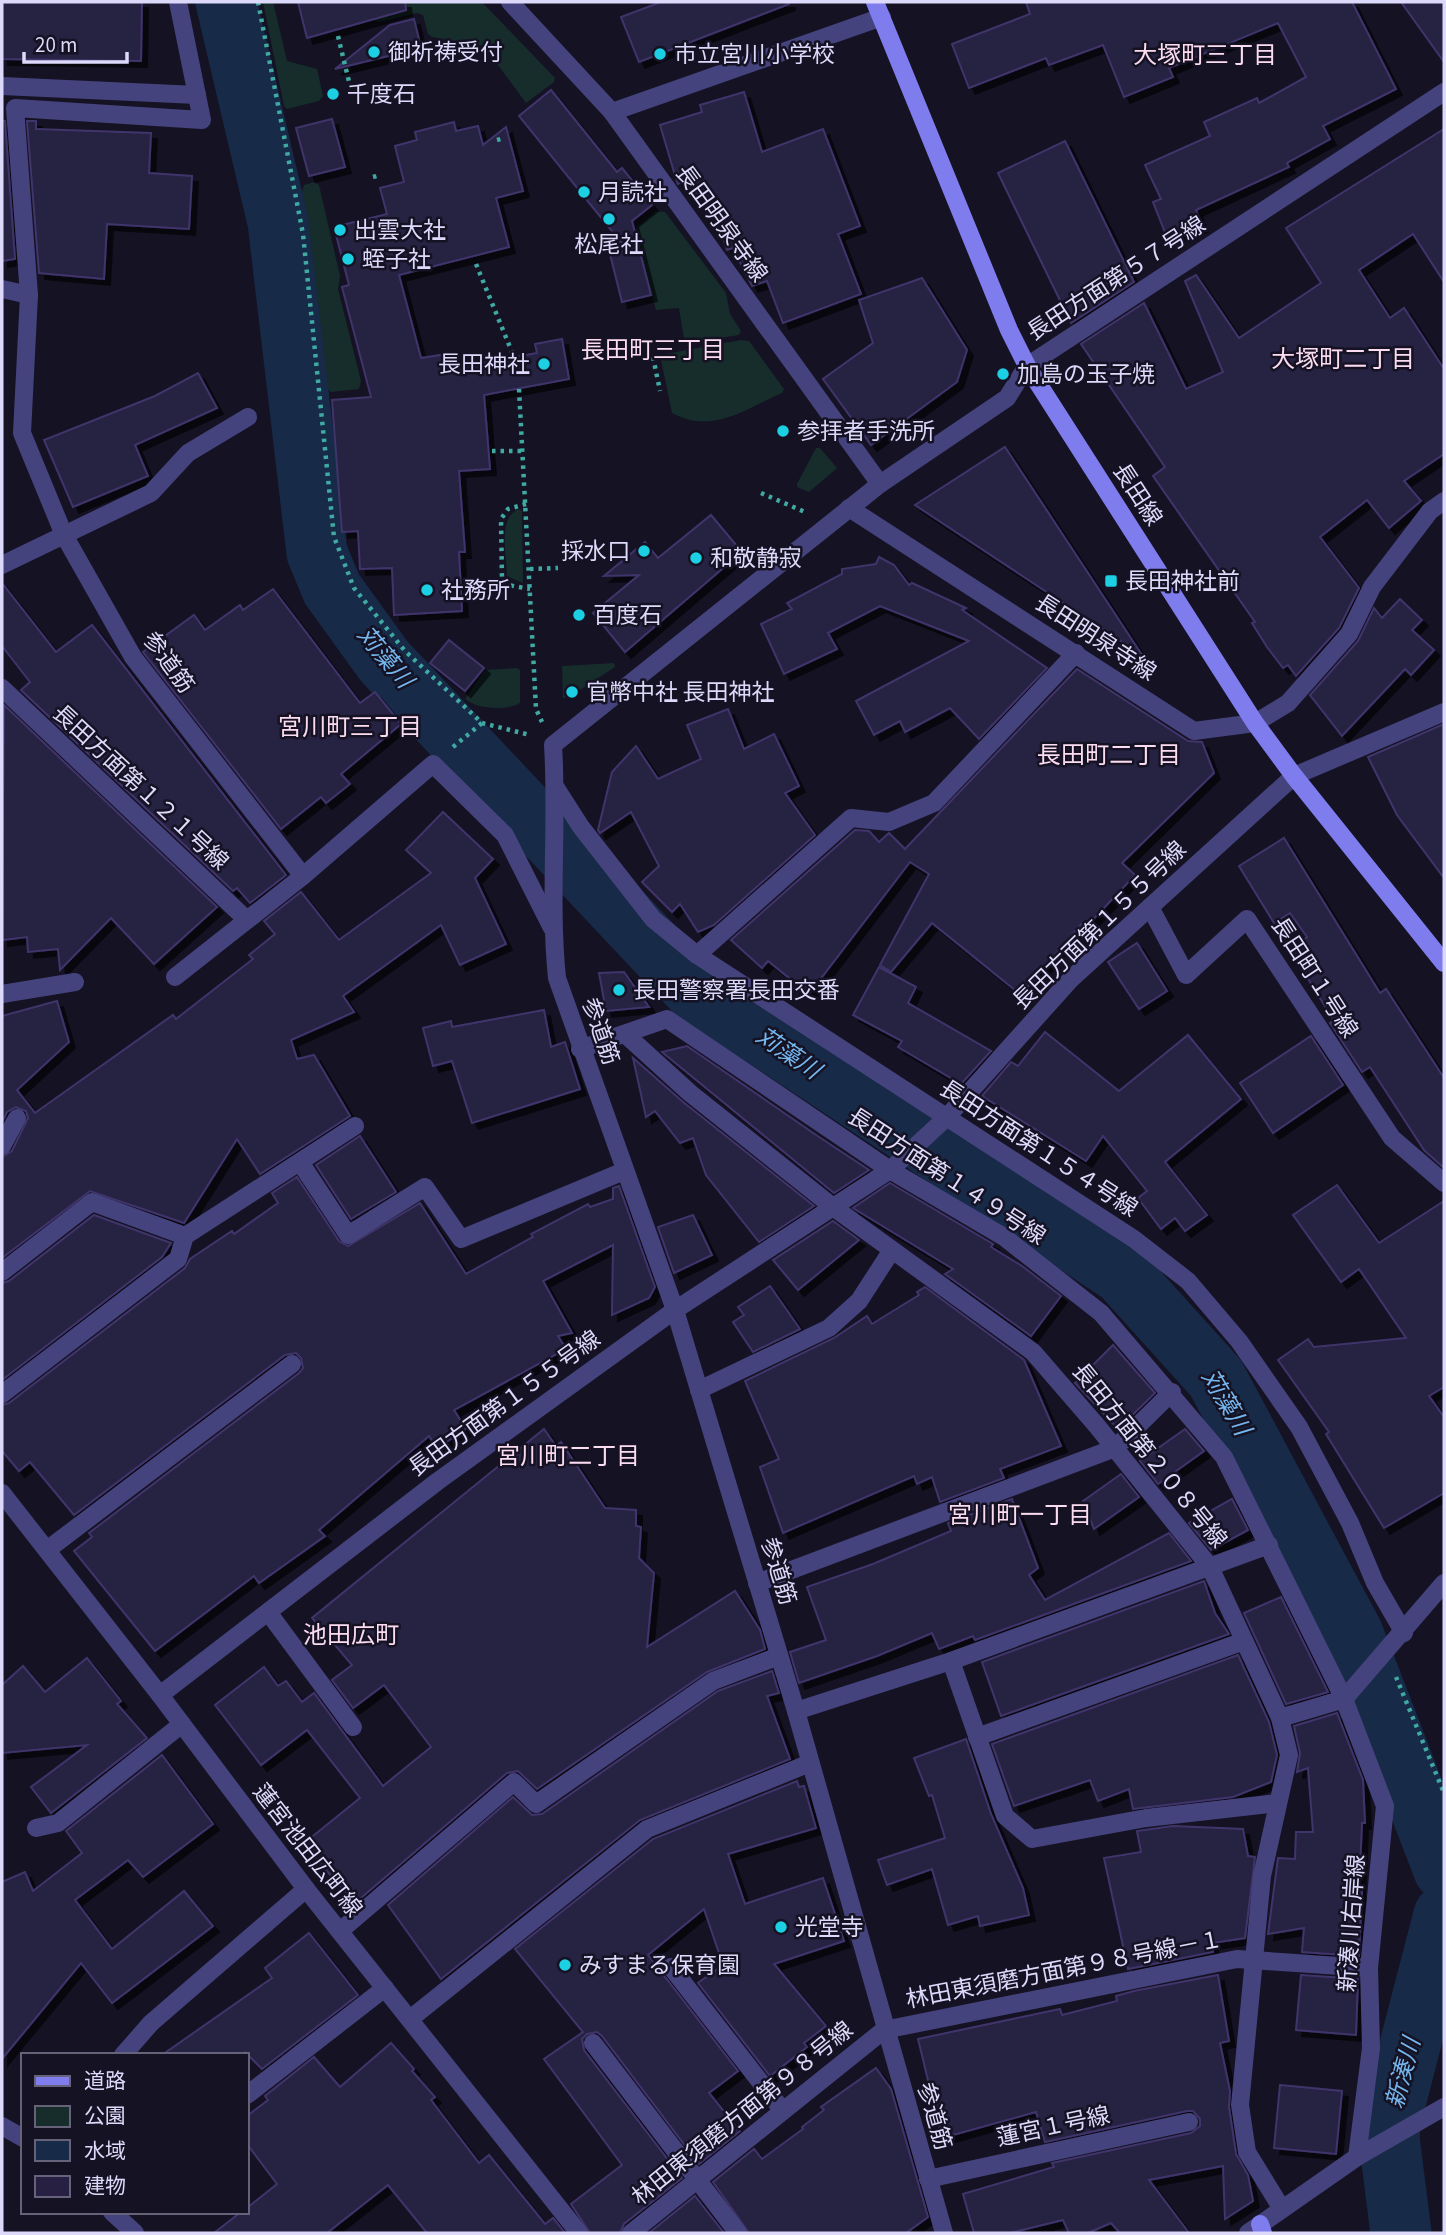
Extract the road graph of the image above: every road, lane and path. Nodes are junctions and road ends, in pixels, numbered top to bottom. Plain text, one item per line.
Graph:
1 (178, 2) edge
2 (258, 2) edge
3 (510, 2) edge
4 (878, 10) edge
5 (338, 36) dead end
6 (2, 86) edge
7 (351, 90) dead end
8 (1444, 92) edge
9 (197, 95) junction
10 (612, 112) junction
11 (504, 138) dead end
12 (497, 140) dead end
13 (10, 154) edge
14 (380, 175) dead end
15 (373, 177) dead end
16 (476, 264) dead end
17 (2, 289) edge
18 (29, 295) junction
19 (514, 357) dead end
20 (653, 357) dead end
21 (1027, 366) junction
22 (519, 389) dead end
23 (660, 391) dead end
24 (248, 417) dead end
25 (492, 451) dead end
26 (524, 451) junction
27 (880, 484) junction
28 (761, 493) dead end
29 (1444, 502) edge
30 (785, 503) dead end
31 (526, 504) junction
32 (849, 508) junction
33 (64, 535) junction
34 (2, 565) edge
35 (558, 568) dead end
36 (530, 569) junction
37 (530, 590) junction
38 (1076, 653) junction
39 (2, 688) edge
40 (536, 709) dead end
41 (1444, 712) edge
42 (482, 723) junction
43 (1255, 723) junction
44 (553, 745) junction
45 (449, 751) dead end
46 (1294, 776) junction
47 (556, 788) junction
48 (303, 876) junction
49 (1150, 907) junction
50 (247, 920) junction
51 (552, 928) junction
52 (697, 955) junction
53 (1444, 962) edge
54 (175, 977) dead end
55 (75, 982) dead end
56 (2, 994) edge
57 (625, 1034) junction
58 (580, 1049) junction
59 (947, 1116) junction
60 (17, 1118) dead end
61 (355, 1126) dead end
62 (2, 1146) edge
63 (300, 1162) junction
64 (890, 1170) junction
65 (624, 1171) junction
66 (1444, 1183) edge
67 (833, 1207) junction
68 (185, 1236) junction
69 (892, 1250) junction
70 (2, 1272) edge
71 (675, 1310) junction
72 (292, 1364) dead end
73 (699, 1390) junction
74 (1172, 1392) junction
75 (2, 1394) edge
76 (1115, 1448) junction
77 (2, 1493) edge
78 (1269, 1545) junction
79 (47, 1550) junction
80 (1210, 1567) junction
81 (757, 1583) junction
82 (1444, 1583) edge
83 (268, 1612) junction
84 (1404, 1633) junction
85 (1244, 1641) junction
86 (1385, 1654) junction
87 (779, 1656) junction
88 (951, 1661) junction
89 (160, 1695) junction
90 (1344, 1699) junction
91 (796, 1711) junction
92 (1280, 1718) junction
93 (182, 1724) junction
94 (353, 1727) dead end
95 (977, 1737) junction
96 (810, 1763) junction
97 (1444, 1793) edge
98 (1278, 1803) junction
99 (36, 1828) dead end
100 (306, 1889) junction
101 (340, 1931) junction
102 (1253, 1960) junction
103 (671, 1967) dead end
104 (1369, 1968) junction
105 (385, 1988) junction
106 (410, 2019) junction
107 (884, 2030) junction
108 (593, 2043) dead end
109 (125, 2053) edge
110 (248, 2094) edge
111 (1444, 2107) edge
112 (783, 2111) junction
113 (1189, 2122) dead end
114 (2, 2126) edge
115 (21, 2137) edge
116 (1357, 2157) junction
117 (928, 2179) junction
118 (698, 2180) junction
119 (1282, 2209) junction
120 (114, 2214) edge
121 (1257, 2230) edge
122 (135, 2233) edge
123 (579, 2233) edge
124 (631, 2233) edge
125 (738, 2233) edge
126 (944, 2233) edge

1 - 9 street
2 - 42 path
3 - 10 street, 長田明泉寺線
4 - 10 street
4 - 21 street, 長田線
5 - 7 path
6 - 9 street
8 - 21 street, 長田方面第５７号線
9 - 13 street, 参道筋
10 - 27 street, 長田明泉寺線
11 - 12 path
13 - 18 street, 参道筋
14 - 15 path
16 - 19 path
17 - 18 street
18 - 33 street, 参道筋
20 - 23 path
21 - 27 street, 長田方面第５７号線
21 - 43 street, 長田線
22 - 26 path
24 - 33 street
25 - 26 path
26 - 31 path
27 - 32 street, 長田方面第５７号線
28 - 30 path
29 - 43 street
31 - 36 path
31 - 37 path
32 - 38 street, 長田明泉寺線
32 - 44 street, 長田方面第５７号線
33 - 34 street
33 - 48 street, 参道筋
35 - 36 path
36 - 37 path
37 - 40 path
38 - 43 street, 長田明泉寺線
38 - 52 street
39 - 50 street, 長田方面第１２１号線
41 - 46 street, 長田方面第１５５号線
42 - 44 path
42 - 45 path
43 - 46 street, 長田線
44 - 47 street
46 - 49 street, 長田方面第１５５号線
46 - 53 street, 長田線
47 - 51 street, 参道筋
47 - 52 street, 長田方面第１５４号線
48 - 50 street
48 - 51 street, 参道筋
49 - 59 street, 長田方面第１５５号線
49 - 66 street, 長田町１号線
50 - 54 street
51 - 58 street, 参道筋
52 - 59 street, 長田方面第１５４号線
55 - 56 street
57 - 58 street, 長田方面第１４９号線
57 - 64 street, 長田方面第１４９号線
57 - 67 street, 長田方面第２０８号線
58 - 65 street, 参道筋
59 - 64 street, 長田方面第１５５号線
59 - 84 street, 長田方面第１５４号線
60 - 62 street
61 - 63 street
63 - 65 street
63 - 68 street
64 - 67 street, 長田方面第１５５号線
64 - 74 street, 長田方面第１４９号線
65 - 71 street, 参道筋
67 - 69 street, 長田方面第２０８号線
67 - 71 street, 長田方面第１５５号線
68 - 70 street
68 - 75 street
69 - 73 street
69 - 76 street, 長田方面第２０８号線
71 - 73 street, 参道筋
71 - 83 street, 長田方面第１５５号線
72 - 79 street
73 - 81 street, 参道筋
74 - 76 street
74 - 78 street, 長田方面第１４９号線
76 - 80 street, 長田方面第２０８号線
76 - 81 street
77 - 79 street, 蓮宮池田広町線
78 - 80 street
78 - 90 street, 長田方面第１４９号線
79 - 89 street, 蓮宮池田広町線
80 - 85 street, 長田方面第２０８号線
80 - 88 street
81 - 87 street, 参道筋
82 - 84 street
83 - 89 street, 長田方面第１５５号線
83 - 94 street
84 - 86 street
85 - 92 street, 長田方面第２０８号線
85 - 95 street
86 - 90 street
86 - 97 path
87 - 91 street, 参道筋
87 - 101 street
88 - 91 street
88 - 95 street
89 - 93 street, 蓮宮池田広町線
90 - 92 street
90 - 104 street, 新湊川右岸線
91 - 96 street, 参道筋
92 - 98 street, 長田方面第２０８号線
93 - 99 street
93 - 100 street, 蓮宮池田広町線
95 - 98 street
96 - 106 street
96 - 107 street, 参道筋
98 - 102 street, 長田方面第２０８号線
100 - 101 street, 蓮宮池田広町線
100 - 109 street
101 - 105 street, 蓮宮池田広町線
102 - 104 street, 林田東須磨方面第９８号線－１
102 - 107 street, 林田東須磨方面第９８号線－１
102 - 119 street, 長田方面第２０８号線
103 - 112 street
104 - 116 street, 新湊川右岸線
105 - 106 street, 蓮宮池田広町線
105 - 110 street
106 - 123 street, 蓮宮池田広町線
107 - 112 street, 林田東須磨方面第９８号線
107 - 117 street, 参道筋
108 - 118 street
111 - 116 street
112 - 118 street, 林田東須磨方面第９８号線
113 - 117 street, 蓮宮１号線
114 - 115 street
116 - 119 street
117 - 126 street, 参道筋
118 - 124 street, 林田東須磨方面第９８号線
118 - 125 street
119 - 121 street
120 - 122 street

